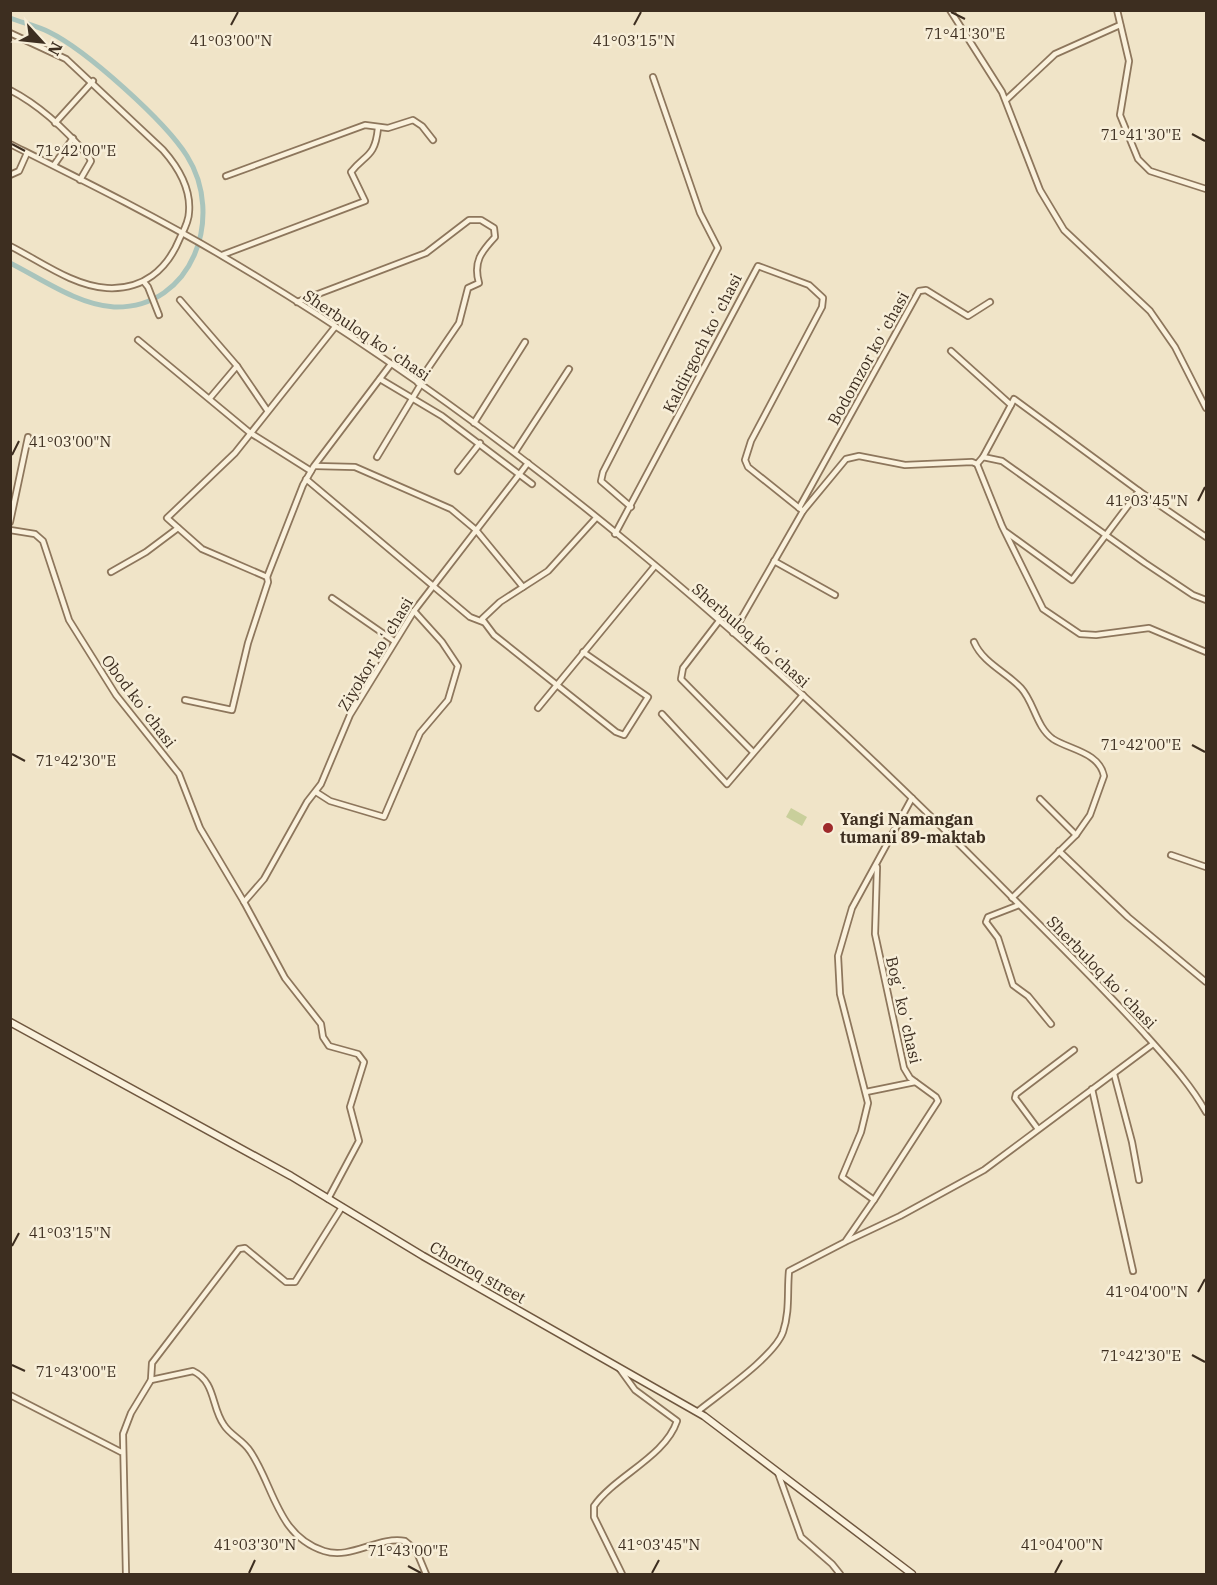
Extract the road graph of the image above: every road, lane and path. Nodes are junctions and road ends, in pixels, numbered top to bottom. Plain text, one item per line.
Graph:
1 (951, 10) edge
2 (1117, 10) edge
3 (1120, 25) junction
4 (10, 33) edge
5 (653, 77) dead end
6 (93, 81) junction
7 (10, 90) edge
8 (1006, 100) junction
9 (55, 123) junction
10 (378, 128) junction
11 (73, 138) junction
12 (433, 140) dead end
13 (11, 146) edge
14 (27, 153) junction
15 (54, 165) junction
16 (10, 175) edge
17 (226, 176) dead end
18 (80, 180) junction
19 (1206, 189) edge
20 (182, 234) junction
21 (10, 246) edge
22 (222, 255) junction
23 (144, 282) junction
24 (180, 300) dead end
25 (297, 302) junction
26 (990, 302) dead end
27 (158, 313) dead end
28 (335, 327) junction
29 (138, 340) dead end
30 (525, 342) dead end
31 (951, 351) dead end
32 (391, 364) junction
33 (237, 366) junction
34 (569, 369) dead end
35 (380, 379) junction
36 (419, 383) junction
37 (210, 398) junction
38 (412, 399) junction
39 (1011, 405) junction
40 (1206, 408) edge
41 (267, 410) junction
42 (474, 423) junction
43 (249, 432) junction
44 (28, 436) dead end
45 (480, 443) junction
46 (516, 452) junction
47 (377, 457) dead end
48 (983, 457) junction
49 (528, 463) junction
50 (977, 464) junction
51 (313, 468) junction
52 (458, 471) dead end
53 (518, 474) junction
54 (306, 479) junction
55 (531, 484) dead end
56 (1138, 491) junction
57 (631, 507) junction
58 (801, 509) junction
59 (596, 518) junction
60 (10, 522) edge
61 (178, 528) junction
62 (10, 530) edge
63 (476, 530) junction
64 (1005, 531) junction
65 (615, 534) junction
66 (1106, 535) junction
67 (1206, 537) edge
68 (774, 561) junction
69 (654, 567) junction
70 (111, 572) dead end
71 (267, 577) junction
72 (433, 584) junction
73 (523, 587) junction
74 (835, 596) dead end
75 (332, 598) dead end
76 (1206, 600) edge
77 (414, 611) junction
78 (719, 621) junction
79 (483, 622) junction
80 (733, 633) junction
81 (394, 641) junction
82 (974, 642) dead end
83 (583, 652) junction
84 (1206, 652) edge
85 (557, 684) junction
86 (803, 695) junction
87 (185, 700) dead end
88 (538, 708) dead end
89 (662, 714) dead end
90 (752, 751) junction
91 (316, 792) junction
92 (912, 798) junction
93 (1040, 799) dead end
94 (1076, 835) junction
95 (1059, 851) junction
96 (1171, 855) dead end
97 (877, 864) junction
98 (1206, 867) edge
99 (1012, 898) junction
100 (244, 902) junction
101 (1019, 904) junction
102 (1206, 982) edge
103 (10, 1023) edge
104 (1051, 1024) dead end
105 (1154, 1044) junction
106 (1074, 1050) dead end
107 (1114, 1074) junction
108 (915, 1082) junction
109 (1092, 1089) junction
110 (866, 1092) junction
111 (1206, 1111) edge
112 (1038, 1129) junction
113 (1139, 1180) dead end
114 (328, 1199) junction
115 (873, 1200) junction
116 (342, 1207) junction
117 (845, 1242) junction
118 (1133, 1271) dead end
119 (619, 1368) junction
120 (151, 1380) junction
121 (10, 1395) edge
122 (697, 1412) junction
123 (121, 1452) junction
124 (776, 1468) junction
125 (126, 1575) edge
126 (426, 1575) edge
127 (622, 1575) edge
128 (840, 1575) edge
129 (912, 1575) edge

1 - 8 street
2 - 3 street
3 - 8 street
3 - 19 street
4 - 6 street
5 - 57 street, Kaldirgoch koʻchasi
6 - 9 street
6 - 20 street
7 - 9 street
8 - 40 street
9 - 11 street
10 - 12 street
10 - 17 street
10 - 22 street
11 - 15 street
11 - 18 street
13 - 14 street, Sherbuloq koʻchasi
14 - 15 street, Sherbuloq koʻchasi
14 - 16 street
15 - 18 street, Sherbuloq koʻchasi
18 - 20 street, Sherbuloq koʻchasi
20 - 22 street, Sherbuloq koʻchasi
20 - 23 street
21 - 23 street
22 - 25 street, Sherbuloq koʻchasi
23 - 27 street
24 - 33 street
25 - 28 street, Sherbuloq koʻchasi
25 - 36 street
26 - 58 street, Bodomzor koʻchasi
28 - 32 street, Sherbuloq koʻchasi
28 - 41 street
29 - 37 street
30 - 42 street
31 - 39 street
32 - 35 street
32 - 36 street, Sherbuloq koʻchasi
33 - 37 street
33 - 41 street
34 - 46 street
35 - 38 street
35 - 51 street
36 - 38 street
36 - 42 street, Sherbuloq koʻchasi
37 - 43 street
38 - 45 street
38 - 47 street
39 - 48 street
39 - 56 street
41 - 43 street
42 - 46 street, Sherbuloq koʻchasi
43 - 51 street
43 - 61 street
44 - 60 street
45 - 52 street
45 - 53 street
46 - 49 street, Sherbuloq koʻchasi
48 - 50 street
48 - 66 street
49 - 53 street, Ziyokor koʻchasi
49 - 59 street, Sherbuloq koʻchasi
50 - 58 street
50 - 64 street
51 - 54 street
51 - 63 street
53 - 55 street
53 - 63 street, Ziyokor koʻchasi
54 - 71 street
54 - 72 street
56 - 66 street
56 - 67 street
57 - 58 street, Kaldirgoch koʻchasi
57 - 65 street, Kaldirgoch koʻchasi
58 - 68 street
59 - 65 street, Sherbuloq koʻchasi
59 - 73 street
61 - 70 street
61 - 71 street
62 - 100 street, Obod koʻchasi
63 - 72 street, Ziyokor koʻchasi
63 - 73 street
64 - 66 street
64 - 84 street
65 - 69 street, Sherbuloq koʻchasi
66 - 76 street
68 - 74 street
68 - 80 street
69 - 78 street, Sherbuloq koʻchasi
69 - 83 street
71 - 87 street
72 - 77 street, Ziyokor koʻchasi
72 - 79 street
73 - 79 street
75 - 81 street
77 - 81 street, Ziyokor koʻchasi
77 - 91 street
78 - 80 street, Sherbuloq koʻchasi
78 - 90 street
79 - 85 street
80 - 86 street, Sherbuloq koʻchasi
81 - 91 street, Ziyokor koʻchasi
82 - 94 street
83 - 85 street
83 - 85 street
85 - 88 street
86 - 90 street
86 - 92 street, Sherbuloq koʻchasi
89 - 90 street
91 - 100 street, Ziyokor koʻchasi
92 - 97 street, Bogʻ koʻchasi
92 - 99 street, Sherbuloq koʻchasi
93 - 94 street
94 - 95 street
95 - 99 street
95 - 102 street
96 - 98 street
97 - 108 street, Bogʻ koʻchasi
97 - 110 street, Bogʻ koʻchasi
99 - 101 street, Sherbuloq koʻchasi
100 - 114 street
101 - 104 street
101 - 105 street, Sherbuloq koʻchasi
103 - 114 main road, Chortoq street
105 - 107 street
105 - 111 street, Sherbuloq koʻchasi
106 - 112 street
107 - 109 street
107 - 113 street
108 - 110 street
108 - 115 street, Bogʻ koʻchasi
109 - 112 street
109 - 118 street
110 - 115 street, Bogʻ koʻchasi
112 - 117 street
114 - 116 main road, Chortoq street
115 - 117 street, Bogʻ koʻchasi
116 - 119 main road, Chortoq street
116 - 120 street
117 - 122 street, Bogʻ koʻchasi
119 - 122 main road, Chortoq street
119 - 127 street
120 - 123 street
120 - 126 street
121 - 123 street
122 - 124 main road, Chortoq street
123 - 125 street
124 - 128 street
124 - 129 main road, Chortoq street

